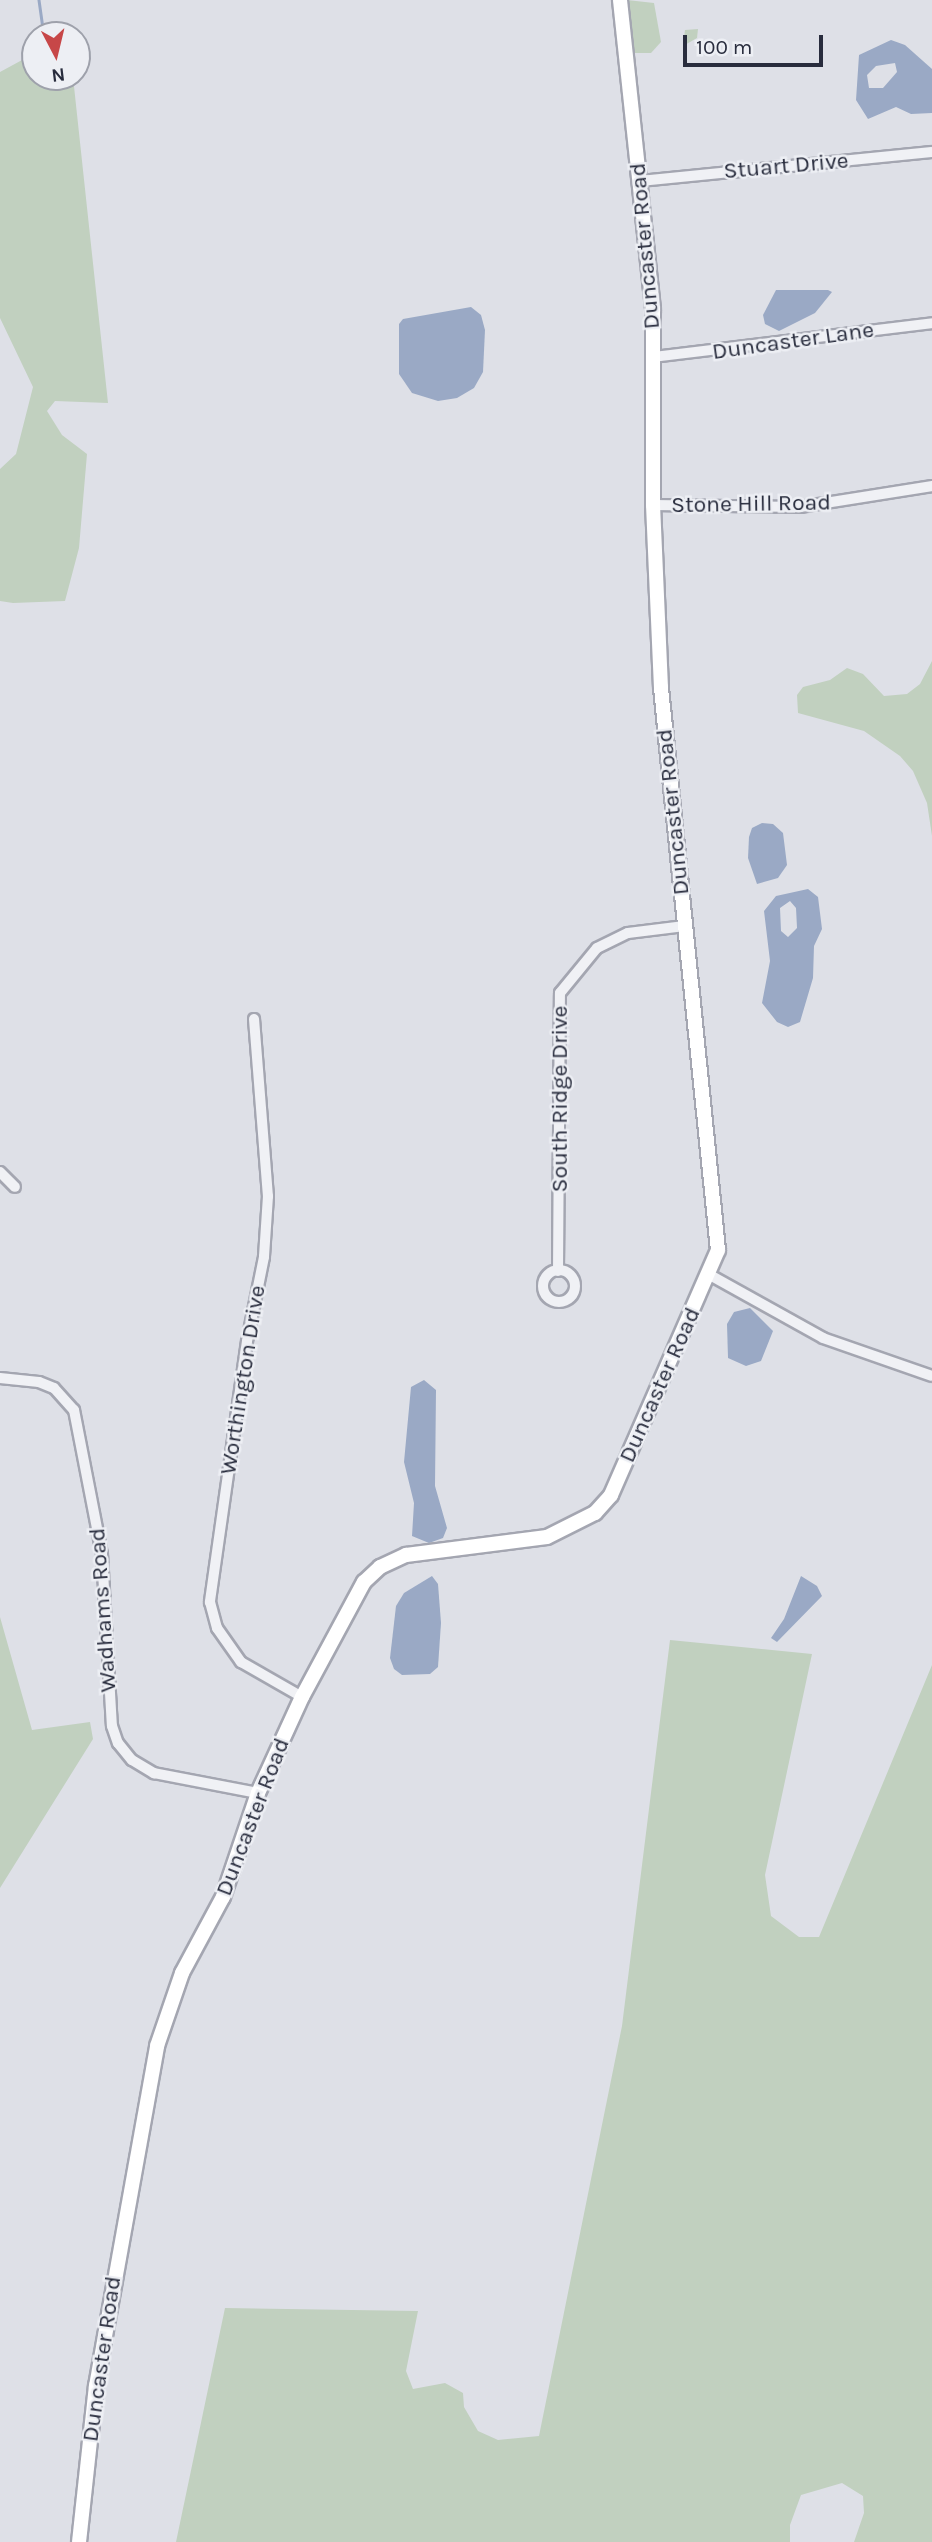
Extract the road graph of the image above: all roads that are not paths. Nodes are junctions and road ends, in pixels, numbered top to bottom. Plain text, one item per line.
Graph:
1 (620, 0) edge
2 (932, 152) edge
3 (640, 181) junction
4 (932, 323) edge
5 (653, 357) junction
6 (932, 486) edge
7 (653, 505) junction
8 (685, 926) junction
9 (254, 1019) dead end
10 (0, 1172) edge
11 (15, 1187) dead end
12 (558, 1271) dead end
13 (710, 1275) junction
14 (932, 1376) edge
15 (0, 1378) edge
16 (302, 1697) junction
17 (258, 1794) junction
18 (79, 2542) edge

1 - 3 street, Duncaster Road
2 - 3 street, Stuart Drive
3 - 5 street, Duncaster Road
4 - 5 street, Duncaster Lane
5 - 7 street, Duncaster Road
6 - 7 street, Stone Hill Road
7 - 8 street, Duncaster Road
8 - 12 street, South Ridge Drive
8 - 13 street, Duncaster Road
9 - 16 street, Worthington Drive
10 - 11 street
13 - 14 street
13 - 16 street, Duncaster Road
15 - 17 street, Wadhams Road
16 - 17 street, Duncaster Road
17 - 18 street, Duncaster Road

